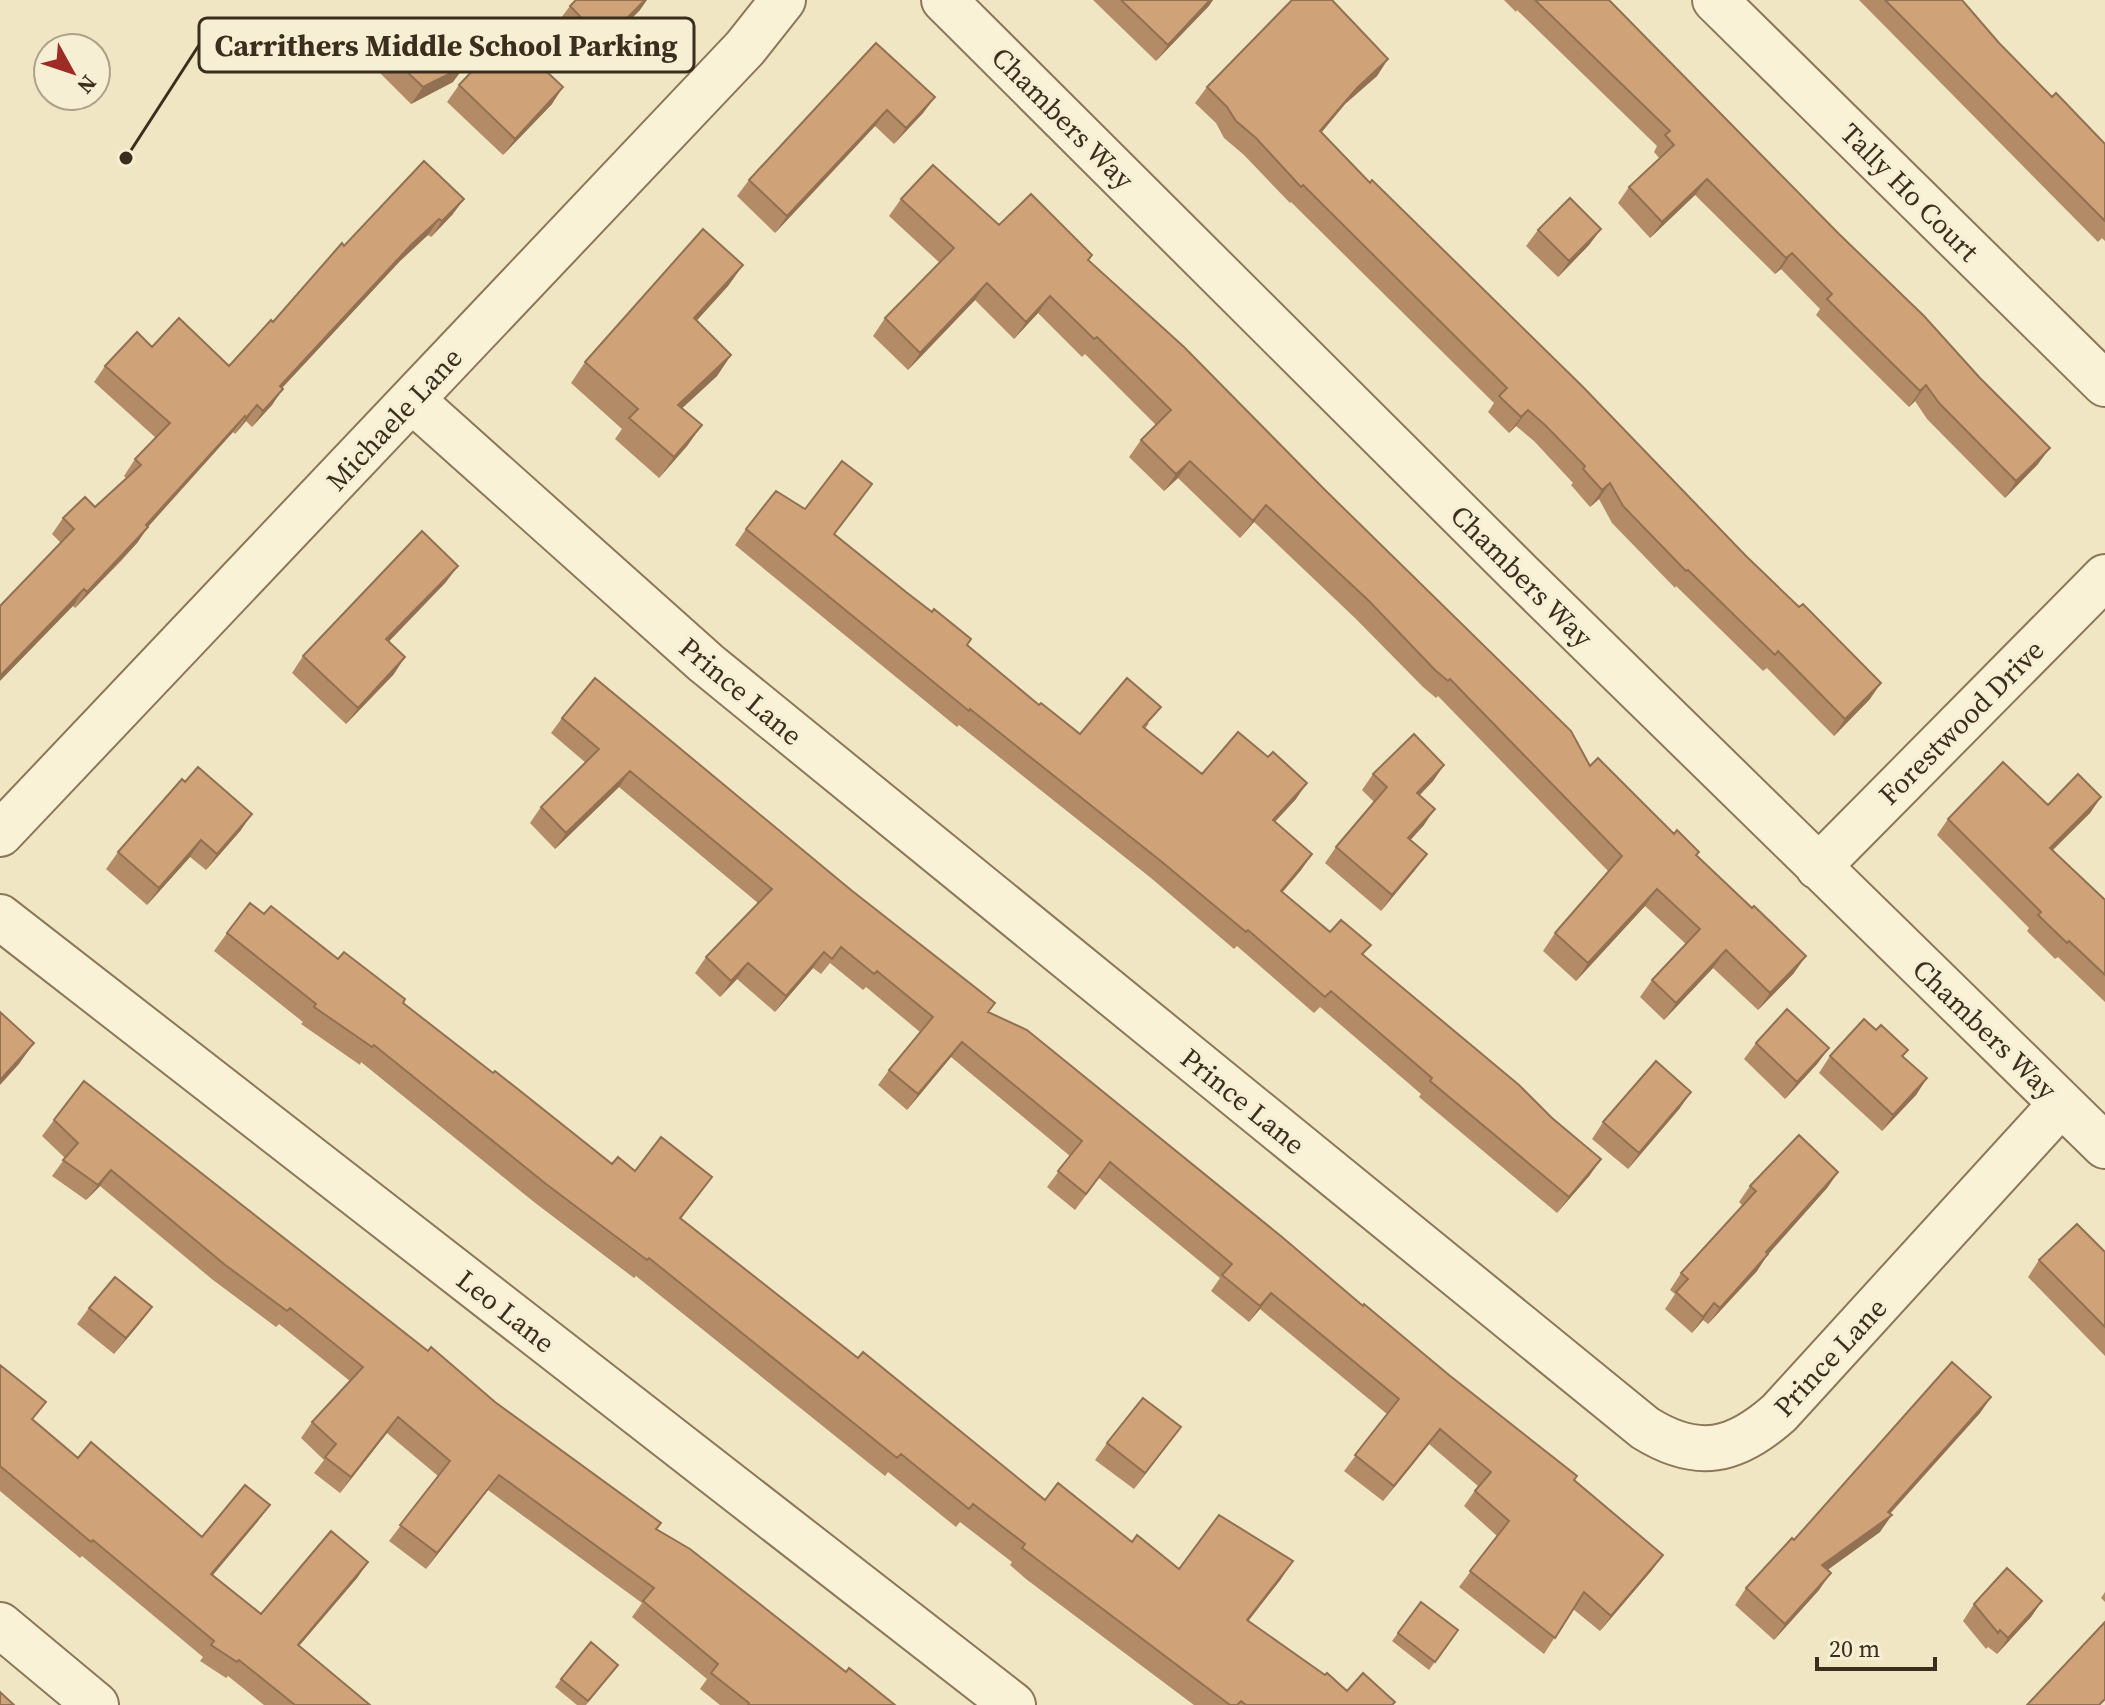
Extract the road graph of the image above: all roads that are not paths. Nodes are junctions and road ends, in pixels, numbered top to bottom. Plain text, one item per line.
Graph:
1 (783, 0) edge
2 (944, 0) edge
3 (1715, 0) edge
4 (2105, 384) edge
5 (412, 400) junction
6 (2105, 577) edge
7 (0, 834) edge
8 (1818, 867) junction
9 (0, 917) edge
10 (2061, 1104) junction
11 (2105, 1146) edge
12 (0, 1625) edge
13 (96, 1705) edge
14 (1013, 1705) edge

1 - 5 street, Michaele Lane
2 - 8 street, Chambers Way
3 - 4 street, Tally Ho Court
5 - 7 street, Michaele Lane
5 - 10 street, Prince Lane
6 - 8 street, Forestwood Drive
8 - 10 street, Chambers Way
9 - 14 street, Leo Lane
10 - 11 street, Chambers Way
12 - 13 street

